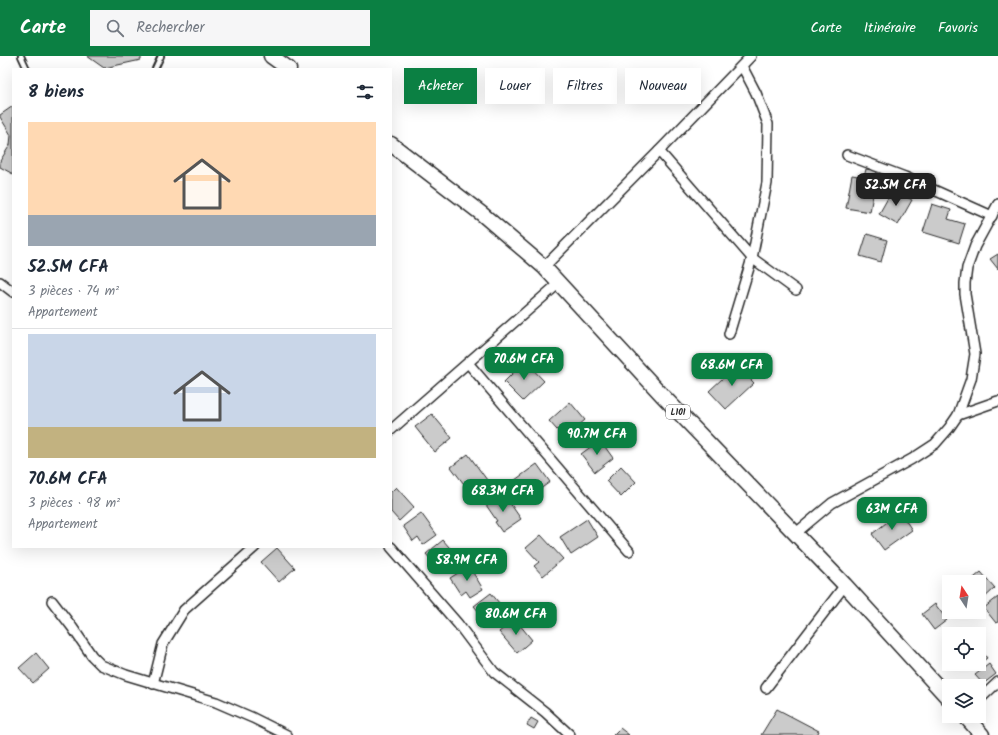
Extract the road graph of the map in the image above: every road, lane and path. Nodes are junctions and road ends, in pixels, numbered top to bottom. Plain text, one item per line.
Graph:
1 (21, 56) edge
2 (162, 56) edge
3 (271, 56) edge
4 (751, 56) edge
5 (742, 66) junction
6 (27, 68) edge
7 (156, 68) edge
8 (288, 68) edge
9 (392, 145) edge
10 (659, 151) junction
11 (847, 155) dead end
12 (998, 204) edge
13 (992, 216) junction
14 (752, 258) junction
15 (544, 267) junction
16 (0, 282) edge
17 (559, 284) junction
18 (796, 290) dead end
19 (12, 291) edge
20 (729, 334) dead end
21 (468, 363) junction
22 (998, 401) edge
23 (958, 415) junction
24 (392, 429) edge
25 (796, 533) junction
26 (254, 548) edge
27 (392, 548) edge
28 (629, 551) dead end
29 (845, 585) junction
30 (52, 602) dead end
31 (998, 682) edge
32 (153, 684) junction
33 (766, 688) dead end
34 (942, 691) edge
35 (986, 693) edge
36 (971, 723) edge
37 (287, 735) edge
38 (570, 735) edge
39 (982, 735) edge

1 - 6 lane
2 - 7 lane
3 - 8 main road
4 - 5 street
5 - 10 street
5 - 14 street
9 - 15 main road, L101
10 - 14 street
10 - 15 street
11 - 13 street
12 - 13 street
13 - 23 street
14 - 18 street
14 - 20 street
15 - 17 main road, L101
16 - 19 street
17 - 21 street
17 - 25 main road, L101
21 - 24 street
21 - 28 street
22 - 23 street
23 - 25 street
25 - 29 main road, L101
26 - 32 street
27 - 38 street
29 - 33 street
29 - 34 main road, L101
30 - 32 street
31 - 35 street
32 - 37 street
36 - 39 main road

